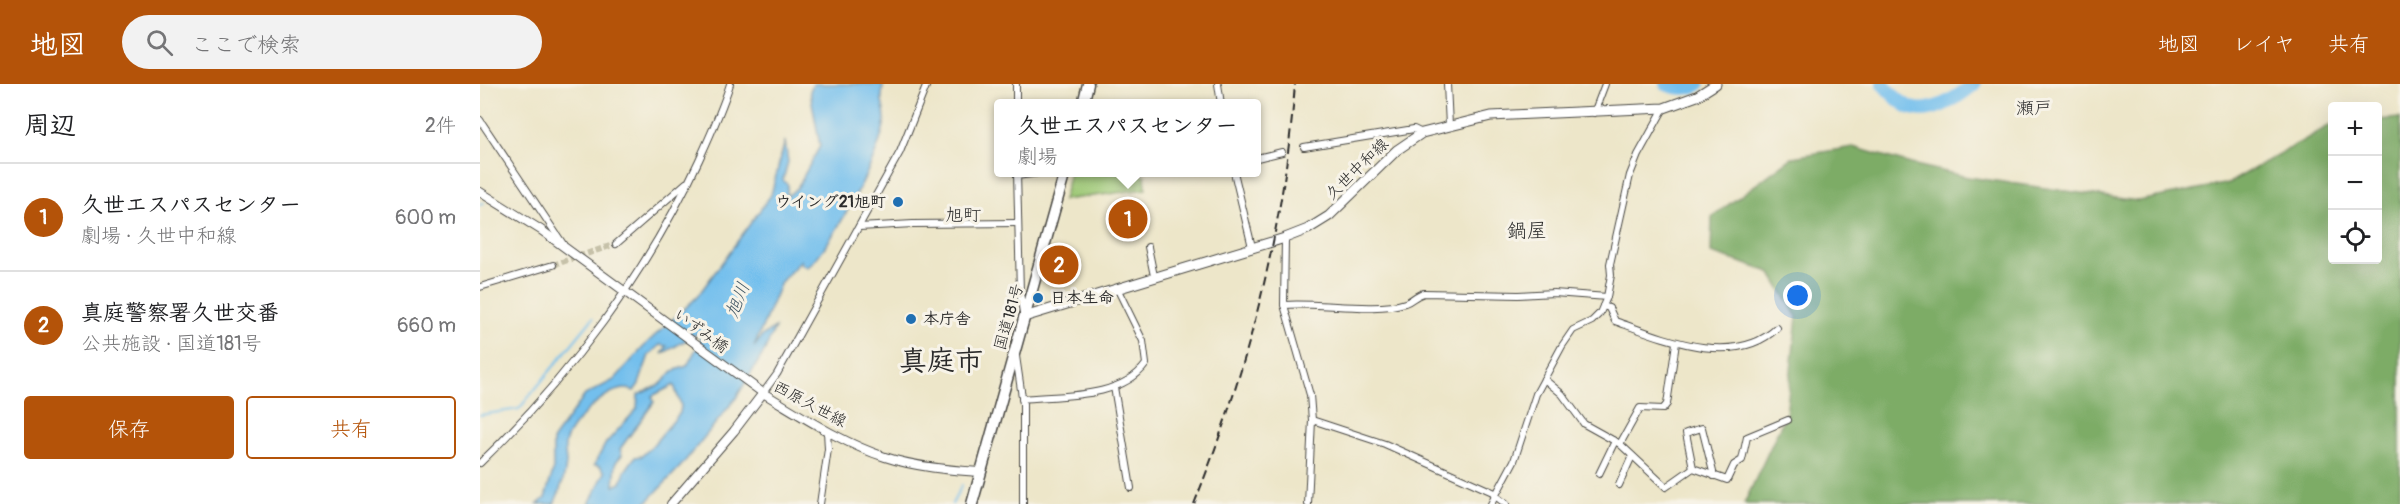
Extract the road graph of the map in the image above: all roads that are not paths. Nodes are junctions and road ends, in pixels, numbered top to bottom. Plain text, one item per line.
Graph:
1 (730, 84) edge
2 (927, 84) edge
3 (1088, 84) edge
4 (1218, 84) edge
5 (1447, 84) edge
6 (1605, 84) edge
7 (1716, 84) edge
8 (1084, 99) edge
9 (1220, 99) edge
10 (1664, 108) junction
11 (1594, 113) junction
12 (480, 120) edge
13 (1449, 126) junction
14 (1422, 133) junction
15 (1304, 147) dead end
16 (1282, 152) dead end
17 (1261, 157) edge
18 (1017, 177) edge
19 (1063, 177) edge
20 (1235, 177) edge
21 (691, 178) junction
22 (480, 192) edge
23 (1018, 223) junction
24 (859, 227) junction
25 (1285, 238) junction
26 (616, 244) tunnel mouth
27 (1148, 247) dead end
28 (1252, 247) junction
29 (567, 249) junction
30 (553, 265) tunnel mouth
31 (1154, 276) junction
32 (480, 287) edge
33 (1117, 288) junction
34 (624, 291) junction
35 (1025, 294) junction
36 (1607, 297) junction
37 (1284, 305) junction
38 (1603, 306) junction
39 (1024, 317) junction
40 (1777, 328) dead end
41 (1676, 343) junction
42 (1016, 349) junction
43 (1544, 379) junction
44 (1114, 387) junction
45 (763, 393) junction
46 (1022, 399) junction
47 (1312, 420) junction
48 (1788, 420) dead end
49 (827, 431) junction
50 (1617, 443) junction
51 (1632, 456) junction
52 (480, 463) edge
53 (1693, 468) junction
54 (980, 471) junction
55 (1599, 474) dead end
56 (1713, 476) junction
57 (1619, 485) dead end
58 (1131, 488) dead end
59 (1495, 494) junction
60 (671, 504) edge
61 (820, 504) edge
62 (972, 504) edge
63 (1023, 504) edge
64 (1308, 504) edge
65 (1491, 504) edge
66 (1506, 504) edge

1 - 21 street
2 - 24 street
3 - 8 highway
4 - 9 street
5 - 13 street
6 - 11 street
7 - 10 main road, 久世中和線
10 - 11 main road, 久世中和線
10 - 36 street
11 - 13 main road, 久世中和線
12 - 29 street
13 - 14 main road, 久世中和線
14 - 15 street
14 - 25 main road, 久世中和線
16 - 17 street
18 - 23 street
19 - 35 highway, 国道181号
20 - 28 street
21 - 26 street
21 - 34 street
22 - 29 street, いずみ橋
23 - 24 street
23 - 35 street
24 - 45 street
25 - 28 main road, 久世中和線
25 - 37 street
27 - 31 street
28 - 31 main road, 久世中和線
29 - 34 street, いずみ橋
30 - 32 street
31 - 33 main road, 久世中和線
33 - 39 main road, 久世中和線
33 - 44 street
34 - 45 street, いずみ橋
34 - 52 street
35 - 39 highway, 国道181号
36 - 37 street
36 - 38 street
37 - 47 street
38 - 41 street
38 - 43 street
39 - 42 highway, 国道181号
40 - 41 street
41 - 50 street
42 - 46 street
42 - 54 highway, 国道181号
43 - 50 street
43 - 59 street
44 - 46 street
44 - 58 street
45 - 49 main road, 西原久世線
45 - 60 main road, 西原久世線
46 - 63 street
47 - 59 street
47 - 64 street
48 - 56 street
49 - 54 main road, 西原久世線
49 - 61 street
50 - 51 street
50 - 55 street
51 - 53 street
51 - 57 street
53 - 56 street
53 - 56 street
54 - 62 highway, 国道181号
59 - 65 street
59 - 66 street

